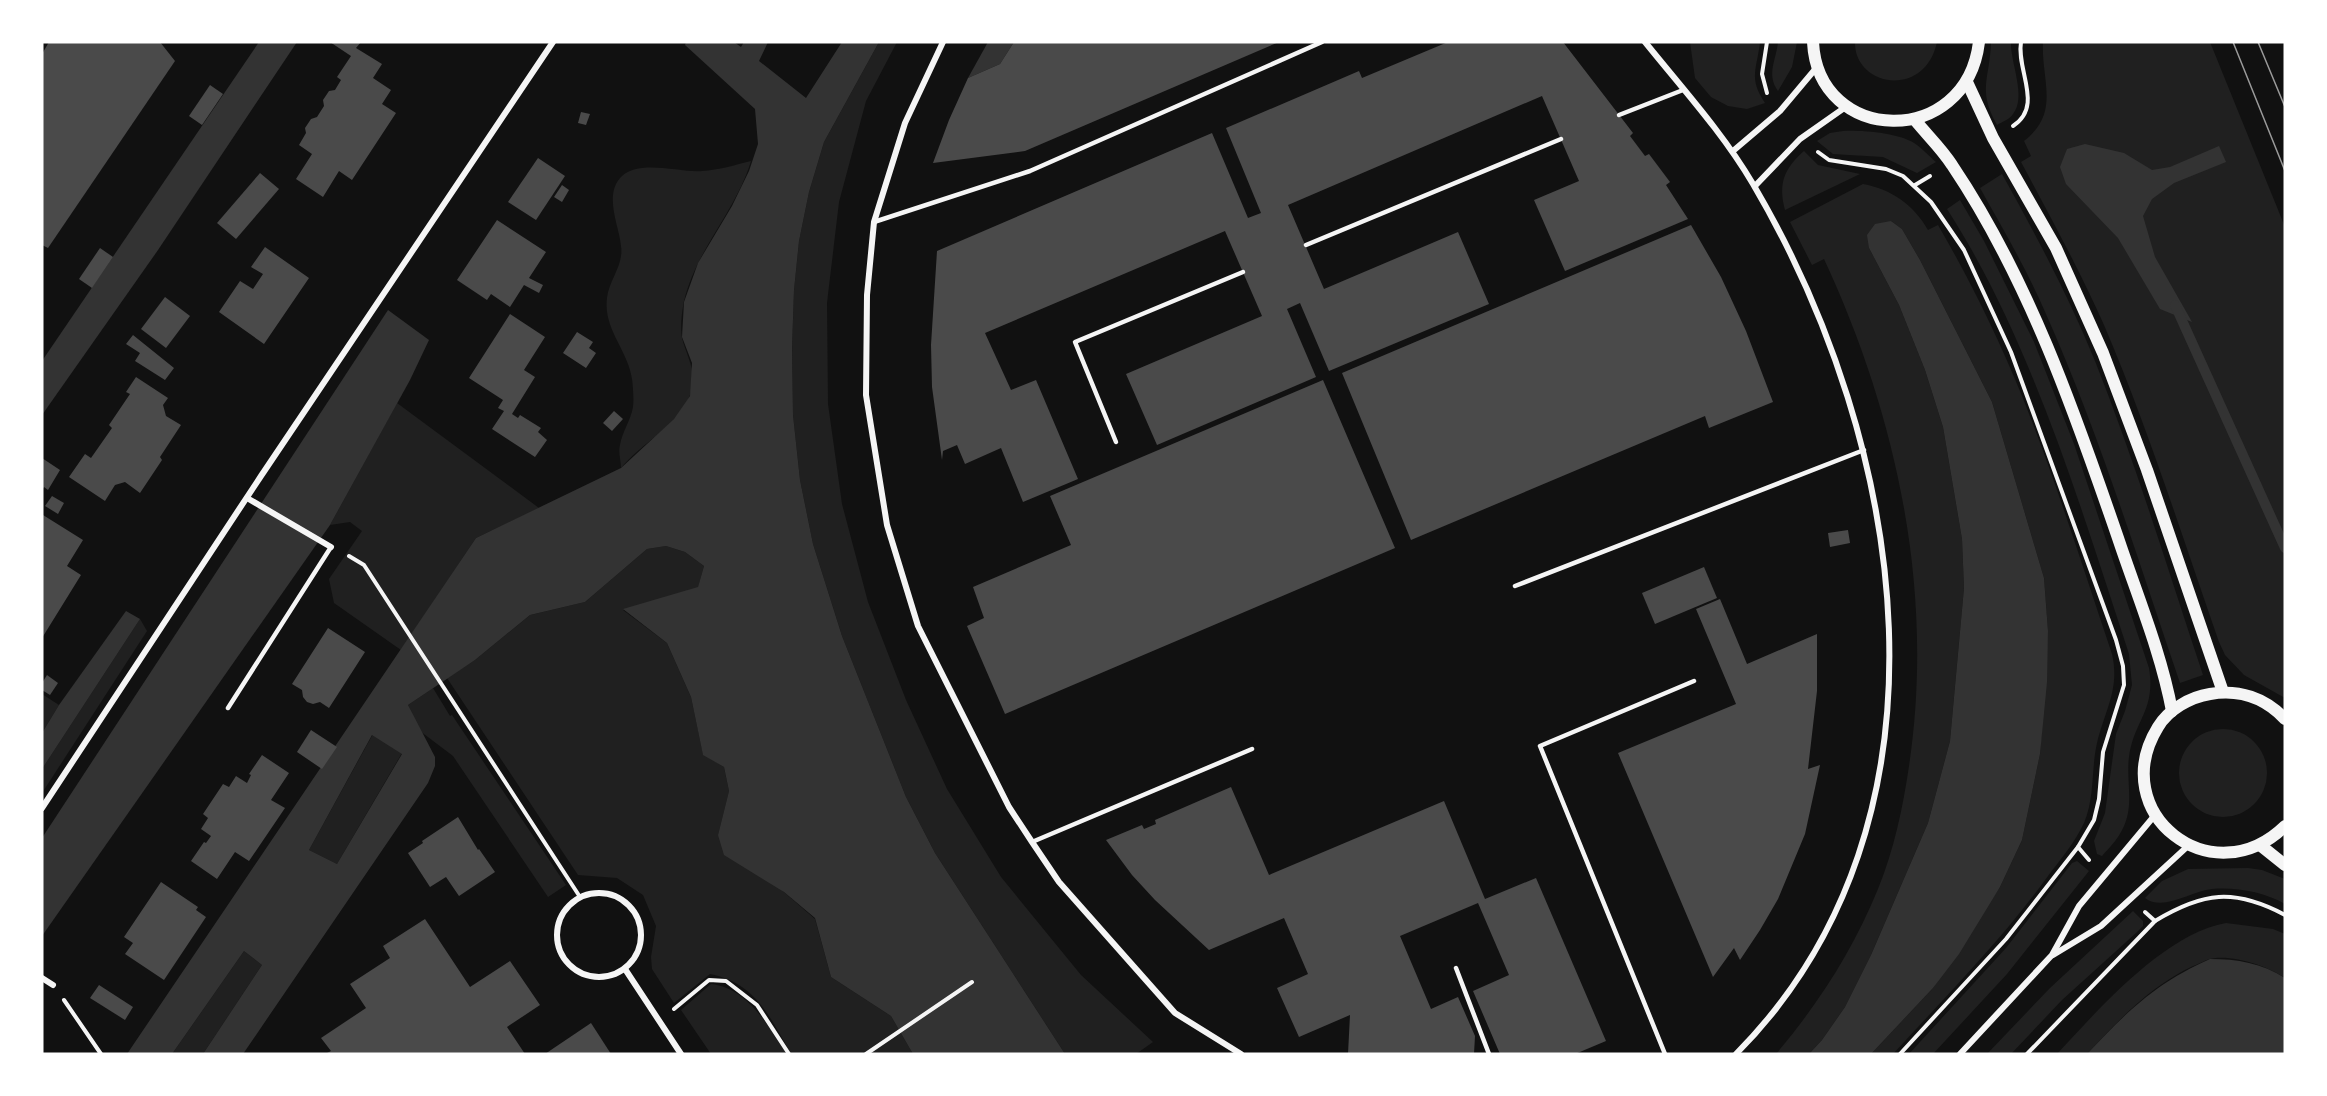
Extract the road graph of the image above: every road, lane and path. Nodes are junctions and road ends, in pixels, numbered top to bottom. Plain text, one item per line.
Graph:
1 (553, 42) edge
2 (943, 42) edge
3 (1322, 42) edge
4 (1645, 42) edge
5 (1767, 42) edge
6 (1814, 42) edge
7 (1979, 42) edge
8 (2021, 42) edge
9 (1818, 67) junction
10 (1967, 82) junction
11 (1683, 90) junction
12 (1847, 106) junction
13 (1780, 111) junction
14 (1619, 115) dead end
15 (1915, 120) junction
16 (1992, 138) junction
17 (1561, 139) dead end
18 (1800, 139) junction
19 (1733, 151) junction
20 (1755, 186) junction
21 (874, 222) junction
22 (1306, 245) dead end
23 (1243, 272) dead end
24 (1116, 442) dead end
25 (1864, 450) junction
26 (247, 498) junction
27 (331, 547) junction
28 (1515, 586) dead end
29 (1694, 681) dead end
30 (2223, 692) junction
31 (228, 708) dead end
32 (2172, 711) junction
33 (2285, 719) edge
34 (1252, 749) dead end
35 (42, 808) edge
36 (2155, 815) junction
37 (2285, 826) edge
38 (1032, 842) junction
39 (2189, 845) junction
40 (2260, 845) junction
41 (2078, 847) junction
42 (2285, 865) edge
43 (2104, 875) junction
44 (580, 897) junction
45 (2130, 898) junction
46 (2285, 915) edge
47 (2155, 921) junction
48 (2052, 955) junction
49 (1456, 968) dead end
50 (625, 969) junction
51 (42, 978) edge
52 (972, 982) dead end
53 (53, 985) dead end
54 (659, 1019) junction
55 (78, 1022) dead end
56 (101, 1054) edge
57 (681, 1054) edge
58 (789, 1054) edge
59 (866, 1054) edge
60 (1241, 1054) edge
61 (1489, 1054) edge
62 (1665, 1054) edge
63 (1736, 1054) edge
64 (1900, 1054) edge
65 (1960, 1054) edge
66 (2027, 1054) edge

1 - 26 street
2 - 21 street
3 - 21 lane
4 - 11 street
5 - 13 path
6 - 9 main road
7 - 10 main road
8 - 16 path
9 - 12 main road
9 - 13 street
10 - 15 main road
10 - 16 main road
11 - 14 lane
11 - 19 street
12 - 15 main road
12 - 18 street
13 - 19 street
15 - 32 main road
16 - 30 main road
17 - 22 lane
18 - 20 street
18 - 41 path
19 - 20 street
20 - 25 street
21 - 38 street
23 - 24 lane
25 - 28 lane
25 - 63 street
26 - 27 street
26 - 35 street
27 - 31 lane
27 - 44 path
29 - 62 lane
30 - 32 main road
30 - 33 main road
32 - 36 main road
34 - 38 lane
36 - 39 main road
36 - 43 street
37 - 40 main road
38 - 60 street
39 - 40 main road
39 - 45 street
40 - 42 main road
41 - 43 path
41 - 64 path
43 - 48 street
44 - 50 street
44 - 50 street
45 - 47 path
45 - 48 street
46 - 47 path
47 - 66 path
48 - 65 street
49 - 61 lane
50 - 54 street
51 - 53 street
52 - 59 path
54 - 57 street
54 - 58 path
55 - 56 path

